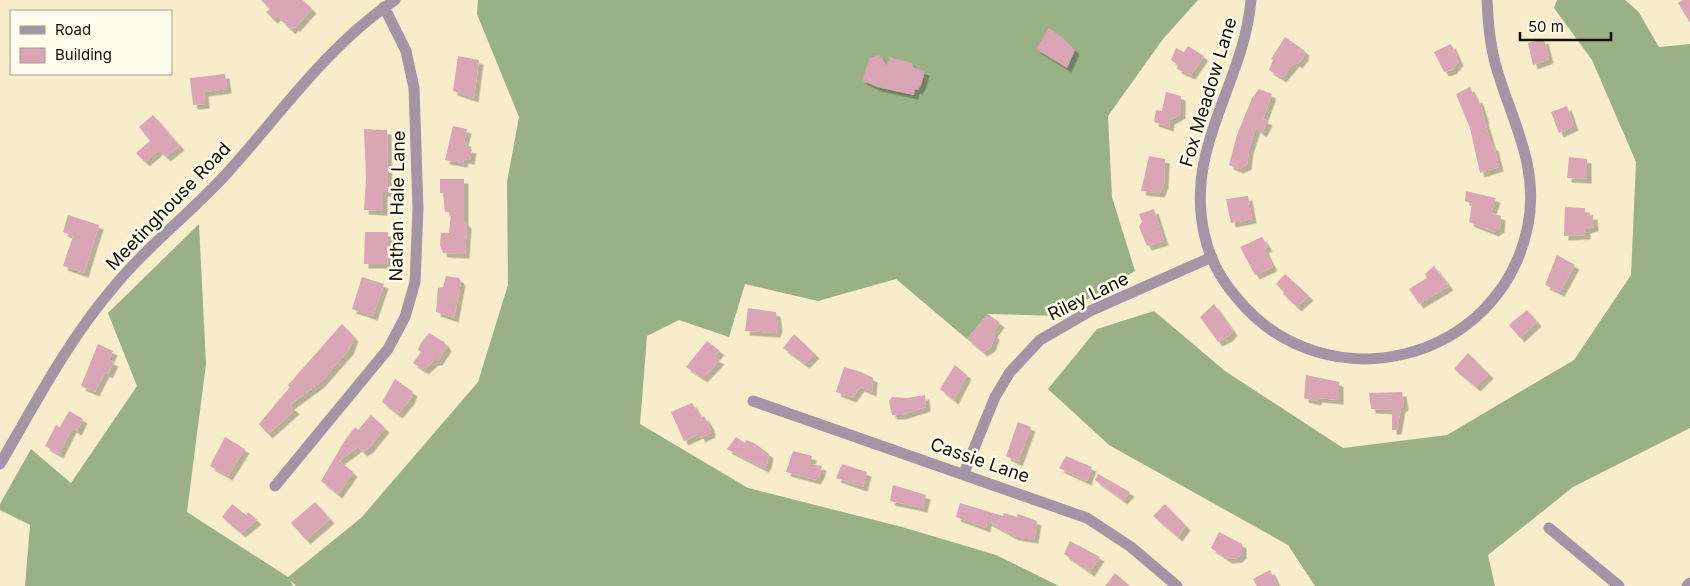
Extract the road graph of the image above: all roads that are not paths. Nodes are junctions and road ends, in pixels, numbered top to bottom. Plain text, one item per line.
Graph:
1 (395, 0) edge
2 (1250, 0) edge
3 (1487, 0) edge
4 (384, 7) junction
5 (1212, 257) junction
6 (752, 401) dead end
7 (0, 464) edge
8 (964, 473) junction
9 (275, 486) dead end
10 (1549, 528) dead end
11 (1690, 583) edge
12 (1177, 586) edge
13 (1619, 586) edge
14 (1687, 586) edge

1 - 4 street, Meetinghouse Road
2 - 5 street, Fox Meadow Lane
3 - 5 street, Fox Meadow Lane
4 - 7 street, Meetinghouse Road
4 - 9 street, Nathan Hale Lane
5 - 8 street, Riley Lane
6 - 8 street, Cassie Lane
8 - 12 street, Cassie Lane
10 - 13 street
11 - 14 street

